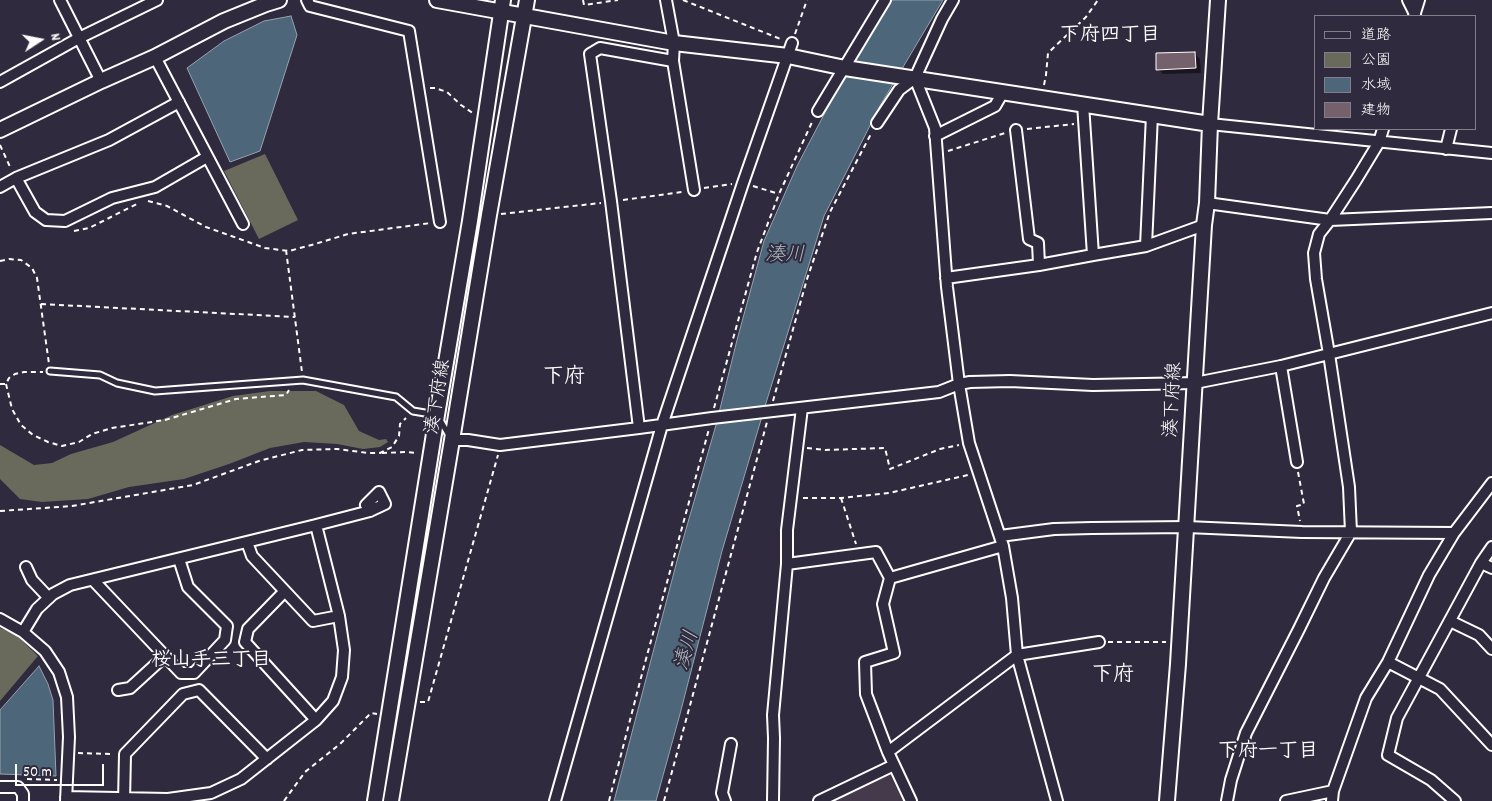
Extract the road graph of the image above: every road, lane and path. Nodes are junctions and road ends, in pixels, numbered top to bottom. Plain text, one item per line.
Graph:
1 (60, 0) edge
2 (157, 0) edge
3 (279, 0) edge
4 (307, 0) edge
5 (437, 0) edge
6 (527, 0) edge
7 (583, 0) edge
8 (618, 0) edge
9 (666, 0) edge
10 (683, 0) edge
11 (807, 0) edge
12 (885, 0) edge
13 (953, 0) edge
14 (1098, 0) edge
15 (1218, 0) edge
16 (1408, 0) edge
17 (1419, 0) edge
18 (503, 6) edge
19 (1415, 15) edge
20 (525, 17) junction
21 (79, 38) junction
22 (674, 42) junction
23 (790, 49) junction
24 (155, 57) junction
25 (673, 61) junction
26 (844, 68) junction
27 (915, 78) junction
28 (101, 81) junction
29 (0, 82) edge
30 (418, 88) junction
31 (1003, 92) junction
32 (1042, 98) junction
33 (179, 102) junction
34 (1083, 104) junction
35 (818, 111) joint
36 (1152, 115) junction
37 (486, 117) junction
38 (877, 122) joint
39 (1210, 124) junction
40 (0, 130) edge
41 (1016, 130) dead end
42 (1383, 130) edge
43 (1451, 130) edge
44 (935, 136) junction
45 (1379, 142) junction
46 (0, 145) edge
47 (1446, 148) junction
48 (1492, 153) edge
49 (207, 157) junction
50 (16, 178) junction
51 (743, 183) junction
52 (0, 187) edge
53 (694, 190) junction
54 (779, 194) junction
55 (611, 202) junction
56 (1206, 203) junction
57 (1492, 213) edge
58 (489, 215) junction
59 (1330, 220) junction
60 (440, 222) dead end
61 (243, 224) dead end
62 (1204, 225) junction
63 (1146, 246) junction
64 (286, 250) dead end
65 (1092, 255) junction
66 (0, 261) edge
67 (1039, 265) junction
68 (946, 278) junction
69 (41, 304) junction
70 (1492, 313) edge
71 (295, 317) junction
72 (1329, 354) junction
73 (1281, 366) junction
74 (50, 371) junction
75 (303, 380) junction
76 (293, 381) junction
77 (1195, 383) junction
78 (0, 384) edge
79 (6, 384) junction
80 (958, 384) junction
81 (802, 408) junction
82 (413, 411) junction
83 (770, 412) junction
84 (436, 416) junction
85 (712, 418) junction
86 (662, 425) junction
87 (639, 428) junction
88 (452, 440) junction
89 (968, 443) junction
90 (500, 445) junction
91 (797, 446) junction
92 (380, 453) junction
93 (422, 454) dead end
94 (1296, 462) joint
95 (978, 473) junction
96 (1492, 483) edge
97 (791, 497) junction
98 (842, 498) junction
99 (1, 511) edge
100 (370, 511) dead end
101 (0, 515) edge
102 (316, 525) junction
103 (1187, 527) junction
104 (1302, 532) junction
105 (1351, 532) junction
106 (1454, 533) junction
107 (1001, 541) junction
108 (247, 542) junction
109 (1492, 547) edge
110 (859, 554) junction
111 (179, 559) junction
112 (1481, 562) junction
113 (787, 564) junction
114 (26, 567) dead end
115 (1492, 568) edge
116 (890, 578) junction
117 (93, 580) junction
118 (285, 591) junction
119 (49, 598) junction
120 (339, 616) junction
121 (0, 619) edge
122 (1450, 621) junction
123 (23, 632) junction
124 (1099, 642) joint
125 (1179, 642) junction
126 (1492, 649) edge
127 (1017, 655) junction
128 (165, 656) junction
129 (1388, 662) junction
130 (1419, 679) junction
131 (118, 690) dead end
132 (407, 703) junction
133 (389, 717) junction
134 (316, 720) junction
135 (731, 744) dead end
136 (1492, 745) edge
137 (888, 752) junction
138 (68, 753) junction
139 (125, 754) junction
140 (266, 759) junction
141 (894, 765) junction
142 (19, 779) dead end
143 (67, 780) junction
144 (0, 787) edge
145 (1332, 796) edge
146 (66, 799) edge
147 (124, 799) edge
148 (1449, 799) edge
149 (23, 801) edge
150 (284, 801) edge
151 (375, 801) edge
152 (391, 801) edge
153 (555, 801) edge
154 (609, 801) edge
155 (664, 801) edge
156 (725, 801) edge
157 (773, 801) edge
158 (820, 801) edge
159 (911, 801) edge
160 (1057, 801) edge
161 (1167, 801) edge
162 (1227, 801) edge
163 (1286, 801) edge

1 - 21 street
2 - 21 street
3 - 24 main road
4 - 30 street
5 - 18 main road
6 - 20 main road, 湊下府線
7 - 8 path
9 - 22 street
10 - 23 path
11 - 23 path
12 - 26 street
13 - 27 street
14 - 32 path
15 - 39 main road, 湊下府線
16 - 19 street
17 - 19 street
18 - 20 main road
18 - 37 main road, 湊下府線
20 - 22 main road
20 - 58 main road, 湊下府線
21 - 28 street
21 - 29 street
22 - 23 main road
22 - 25 street
23 - 26 main road
23 - 51 street
24 - 28 main road
24 - 33 street
25 - 53 street
25 - 55 street
26 - 27 main road
26 - 35 street
27 - 31 main road
27 - 38 street
27 - 44 street
28 - 40 main road
30 - 37 path
30 - 60 street
31 - 32 main road
31 - 44 street
32 - 34 main road
33 - 49 street
33 - 50 street
34 - 36 main road
34 - 65 street
35 - 54 path
36 - 39 main road
36 - 63 street
37 - 84 main road, 湊下府線
38 - 83 path
39 - 45 street
39 - 56 main road, 湊下府線
41 - 67 street
42 - 45 street
43 - 47 street
44 - 68 street
45 - 47 street
45 - 59 street
46 - 50 path
47 - 48 street
49 - 50 street
49 - 61 street
50 - 52 street
51 - 53 path
51 - 54 path
51 - 86 street
53 - 55 path
54 - 85 path
55 - 58 path
55 - 87 street
56 - 59 street
56 - 62 main road, 湊下府線
57 - 59 street
58 - 88 main road, 湊下府線
59 - 72 street
62 - 63 street
62 - 77 main road, 湊下府線
63 - 65 street
64 - 71 path
65 - 67 street
66 - 69 path
67 - 68 street
68 - 80 street
69 - 71 path
69 - 74 path
70 - 72 street
71 - 75 path
72 - 73 street
72 - 105 street
73 - 77 street
73 - 94 street
74 - 76 lane
74 - 79 path
75 - 76 lane
75 - 82 lane
76 - 79 path
77 - 80 street
77 - 103 main road, 湊下府線
78 - 79 path
80 - 81 street
80 - 89 street
81 - 83 street
81 - 91 street
82 - 84 lane
82 - 92 path
83 - 85 street
83 - 155 path
84 - 88 lane
84 - 133 main road, 湊下府線
85 - 86 street
85 - 154 path
86 - 87 street
86 - 153 street
87 - 90 street
88 - 90 street
88 - 132 main road, 湊下府線
89 - 91 path
89 - 95 street
90 - 132 path
91 - 97 street
92 - 93 path
92 - 99 path
94 - 104 path
95 - 98 path
95 - 107 street
96 - 106 street
97 - 98 path
97 - 113 street
98 - 110 path
99 - 101 path
100 - 102 street
102 - 108 street
102 - 120 street
103 - 104 street
103 - 107 street
103 - 125 main road, 湊下府線
104 - 105 street
105 - 106 street
105 - 162 street
106 - 129 street
107 - 116 street
107 - 127 street
108 - 111 street
108 - 118 street
109 - 112 street
110 - 113 street
110 - 116 street
111 - 117 street
111 - 128 street
112 - 115 street
112 - 122 street
113 - 157 street
114 - 119 street
116 - 137 street
117 - 119 street
117 - 128 street
118 - 120 street
118 - 134 street
119 - 123 street
120 - 134 street
121 - 123 street
122 - 126 street
122 - 130 street
123 - 138 street
124 - 125 path
124 - 127 street
125 - 161 main road, 湊下府線
127 - 137 street
127 - 160 street
128 - 131 street
129 - 130 street
129 - 145 street
130 - 136 street
130 - 148 street
132 - 152 main road, 湊下府線
133 - 150 path
133 - 151 main road, 湊下府線
134 - 140 street
135 - 156 street
137 - 141 street
138 - 139 path
138 - 143 street
139 - 140 street
139 - 147 street
140 - 147 street
141 - 158 street
141 - 159 street
142 - 143 path
143 - 146 street
144 - 149 street
145 - 163 street
146 - 147 street

